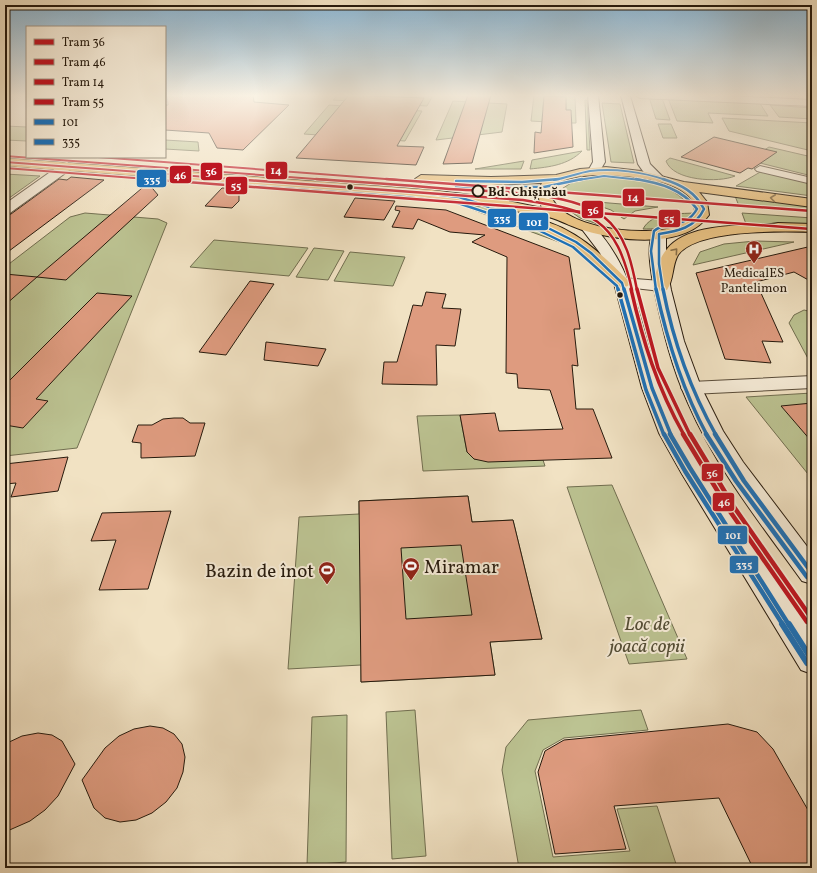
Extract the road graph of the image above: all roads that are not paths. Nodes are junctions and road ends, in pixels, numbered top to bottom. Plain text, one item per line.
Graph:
1 (598, 136) edge
2 (635, 136) edge
3 (5, 162) edge
4 (67, 166) junction
5 (760, 169) dead end
6 (594, 171) junction
7 (408, 178) dead end
8 (658, 178) junction
9 (556, 180) junction
10 (812, 181) edge
11 (679, 186) junction
12 (460, 197) junction
13 (812, 203) edge
14 (5, 210) edge
15 (558, 215) junction
16 (588, 228) junction
17 (685, 228) junction
18 (792, 228) junction
19 (812, 228) edge
20 (659, 234) junction
21 (622, 283) junction
22 (661, 286) junction
23 (812, 382) edge
24 (691, 388) junction
25 (812, 573) edge
26 (812, 660) edge

1 - 6 main road
2 - 8 main road
3 - 4 main road
4 - 12 main road
4 - 14 main road
5 - 10 street
6 - 8 main road
6 - 9 main road
7 - 9 main road
8 - 11 main road
9 - 15 main road
13 -> 11 main road
11 - 17 main road
12 - 15 main road
12 - 21 main road
15 - 16 main road
16 - 20 main road
16 - 21 main road
17 - 18 main road
17 - 20 main road
18 - 19 main road
22 -> 18 main road
20 - 22 main road
21 - 22 main road
21 - 26 main road
22 - 24 main road
23 - 24 main road
24 - 25 main road

